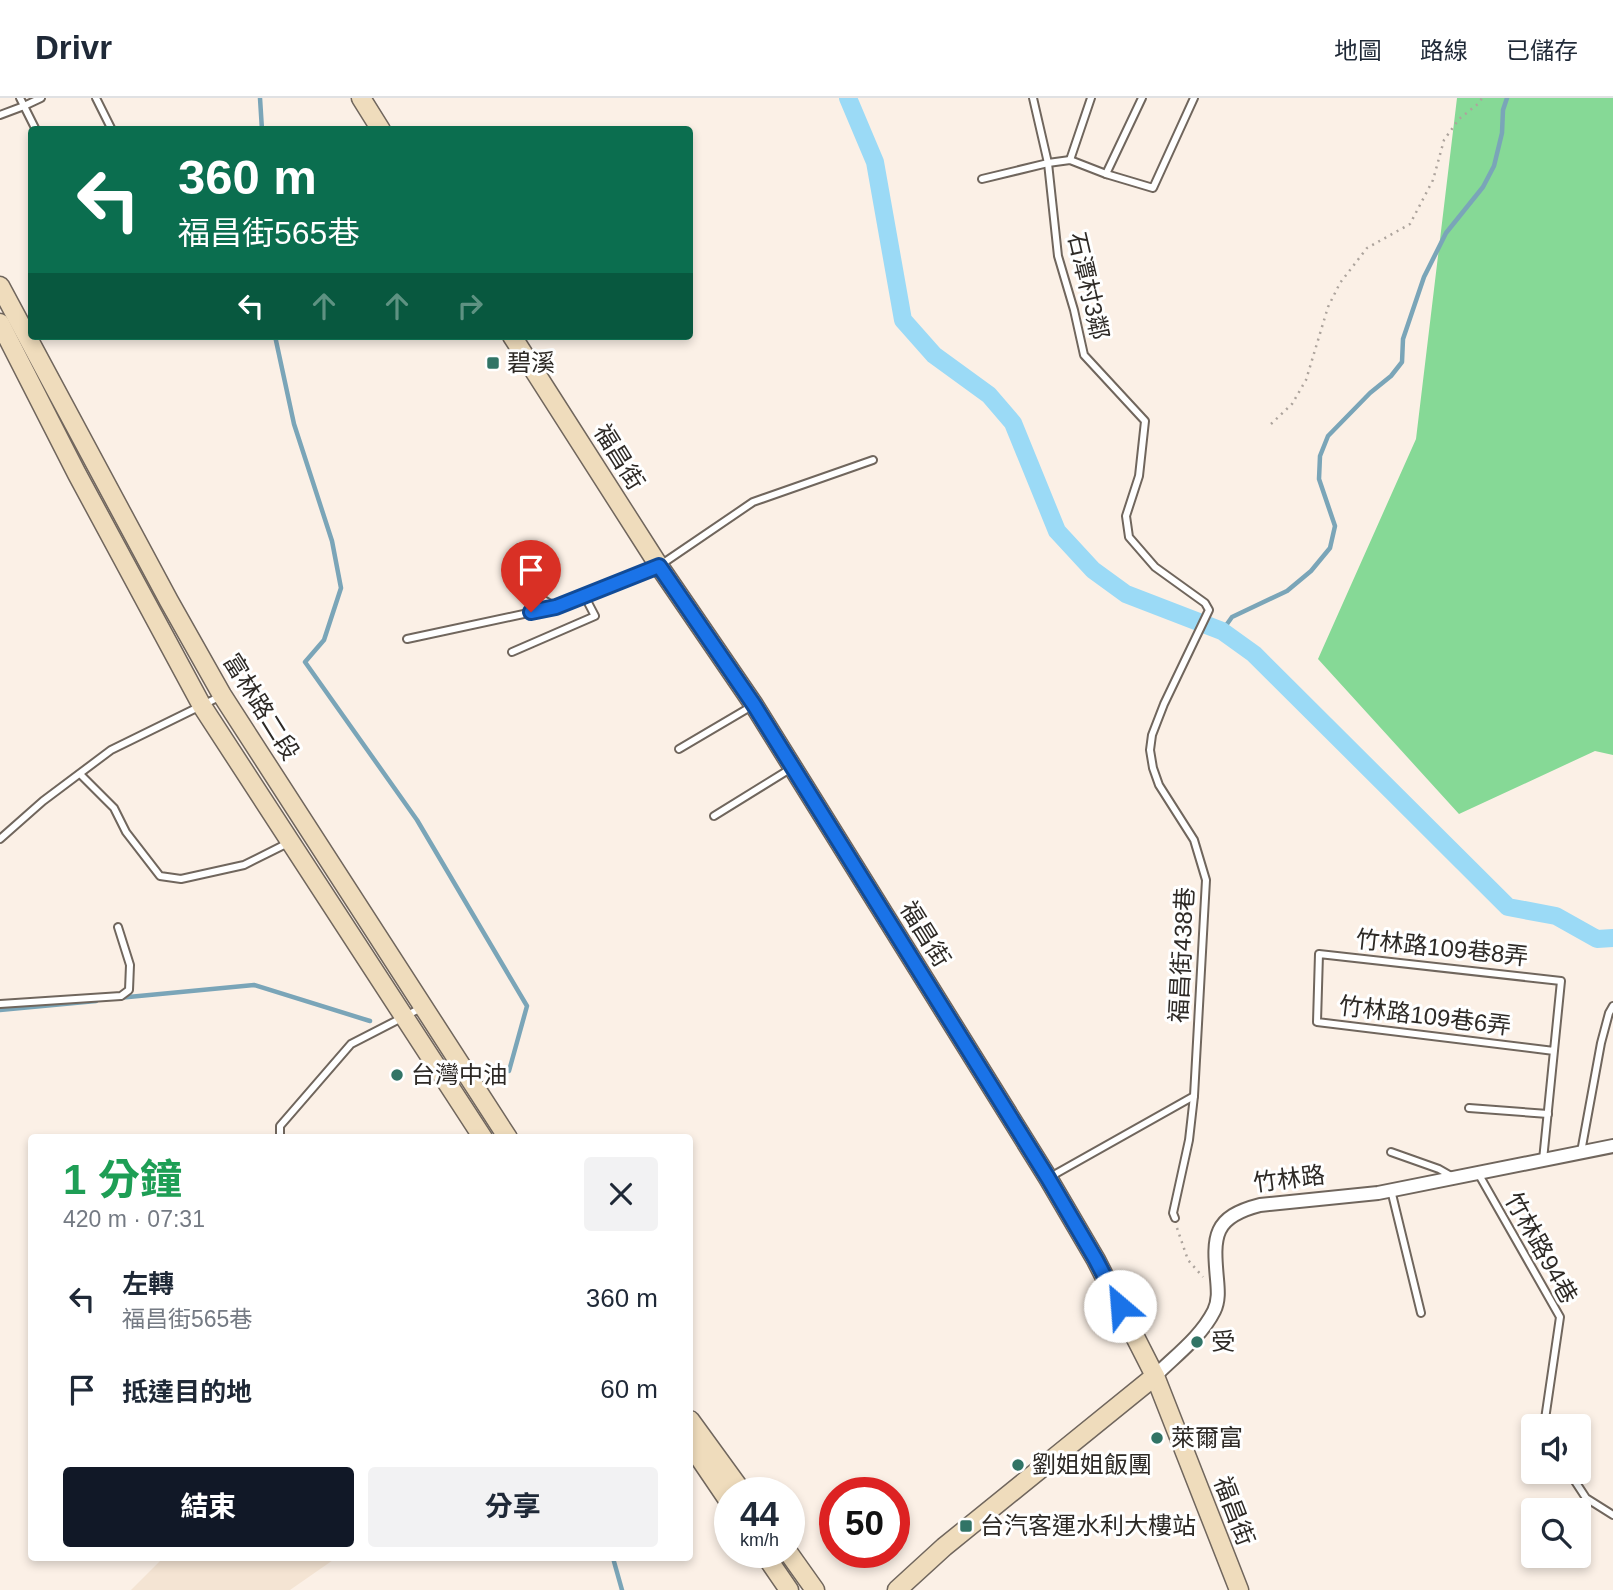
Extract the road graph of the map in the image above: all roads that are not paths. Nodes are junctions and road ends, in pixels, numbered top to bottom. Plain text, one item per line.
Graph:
1 (20, 98) edge
2 (41, 98) edge
3 (96, 98) edge
4 (361, 98) edge
5 (1033, 98) edge
6 (1091, 98) edge
7 (1142, 98) edge
8 (1194, 98) edge
9 (24, 106) junction
10 (0, 115) edge
11 (34, 126) edge
12 (110, 126) edge
13 (378, 126) edge
14 (1070, 160) junction
15 (1048, 163) junction
16 (1106, 174) junction
17 (982, 179) dead end
18 (0, 286) edge
19 (0, 323) edge
20 (28, 338) edge
21 (29, 340) edge
22 (515, 340) edge
23 (873, 460) dead end
24 (519, 548) dead end
25 (141, 549) junction
26 (124, 560) junction
27 (659, 566) junction
28 (584, 595) junction
29 (556, 607) junction
30 (407, 639) dead end
31 (512, 653) dead end
32 (1181, 668) joint
33 (222, 695) junction
34 (754, 705) junction
35 (202, 706) junction
36 (678, 749) dead end
37 (793, 768) junction
38 (80, 774) junction
39 (715, 816) dead end
40 (1, 835) edge
41 (290, 842) junction
42 (117, 927) dead end
43 (1319, 954) joint
44 (0, 1004) edge
45 (1613, 1006) edge
46 (422, 1007) junction
47 (405, 1017) junction
48 (1554, 1051) junction
49 (470, 1078) junction
50 (451, 1089) junction
51 (1194, 1097) junction
52 (1469, 1108) dead end
53 (1548, 1114) junction
54 (279, 1134) edge
55 (480, 1134) edge
56 (505, 1134) edge
57 (1613, 1146) edge
58 (1586, 1150) junction
59 (1391, 1153) dead end
60 (1543, 1160) junction
61 (1478, 1173) junction
62 (1048, 1178) junction
63 (1455, 1178) junction
64 (1391, 1190) junction
65 (1175, 1218) road end
66 (1421, 1313) dead end
67 (1155, 1376) junction
68 (1546, 1414) edge
69 (693, 1424) edge
70 (693, 1448) edge
71 (731, 1477) edge
72 (714, 1479) edge
73 (1577, 1484) edge
74 (1613, 1515) edge
75 (774, 1568) edge
76 (799, 1568) edge
77 (789, 1590) edge
78 (815, 1590) edge
79 (897, 1590) edge
80 (1239, 1590) edge

1 - 9 lane
2 - 9 lane
3 - 12 lane
4 - 13 main road
5 - 15 lane, 石潭村3鄰
6 - 14 lane
7 - 16 lane
8 - 16 lane
9 - 10 lane
9 - 11 lane
14 - 15 lane
14 - 16 lane
15 - 17 lane
15 - 32 lane, 石潭村3鄰
18 - 20 main road, 富林路二段
19 - 26 main road, 富林路二段
21 - 25 main road, 富林路二段
22 - 27 main road, 福昌街
23 - 27 lane
24 - 29 lane
25 - 26 main road
25 - 33 main road, 富林路二段
26 - 35 main road, 富林路二段
27 - 28 lane
27 - 34 main road, 福昌街
28 - 29 lane
28 - 31 lane
29 - 30 lane
32 - 51 lane, 福昌街438巷
33 - 35 lane
33 - 46 main road, 富林路二段
34 - 36 lane
34 - 37 main road, 福昌街
35 - 38 lane
35 - 41 main road, 富林路二段
37 - 39 lane
37 - 62 main road, 福昌街
38 - 40 lane
38 - 41 lane
41 - 47 main road, 富林路二段
42 - 44 lane
43 - 48 lane, 竹林路109巷6弄
43 - 48 lane, 竹林路109巷8弄
45 - 58 lane
46 - 47 lane
46 - 49 main road, 富林路二段
47 - 50 main road, 富林路二段
47 - 54 lane
48 - 53 lane
49 - 50 street
49 - 56 main road, 富林路二段
50 - 55 main road, 富林路二段
51 - 62 lane
51 - 65 lane, 福昌街438巷
52 - 53 lane
53 - 60 lane
57 - 58 street, 竹林路
58 - 60 street, 竹林路
59 - 63 lane
60 - 61 street, 竹林路
61 - 63 street, 竹林路
61 - 68 lane, 竹林路94巷
62 - 67 main road, 福昌街
63 - 64 street, 竹林路
64 - 66 lane
64 - 67 street, 竹林路
67 - 79 main road, 竹林路
67 - 80 main road, 福昌街
69 - 71 main road
70 - 72 main road
73 - 74 lane
75 - 77 main road
76 - 78 main road

